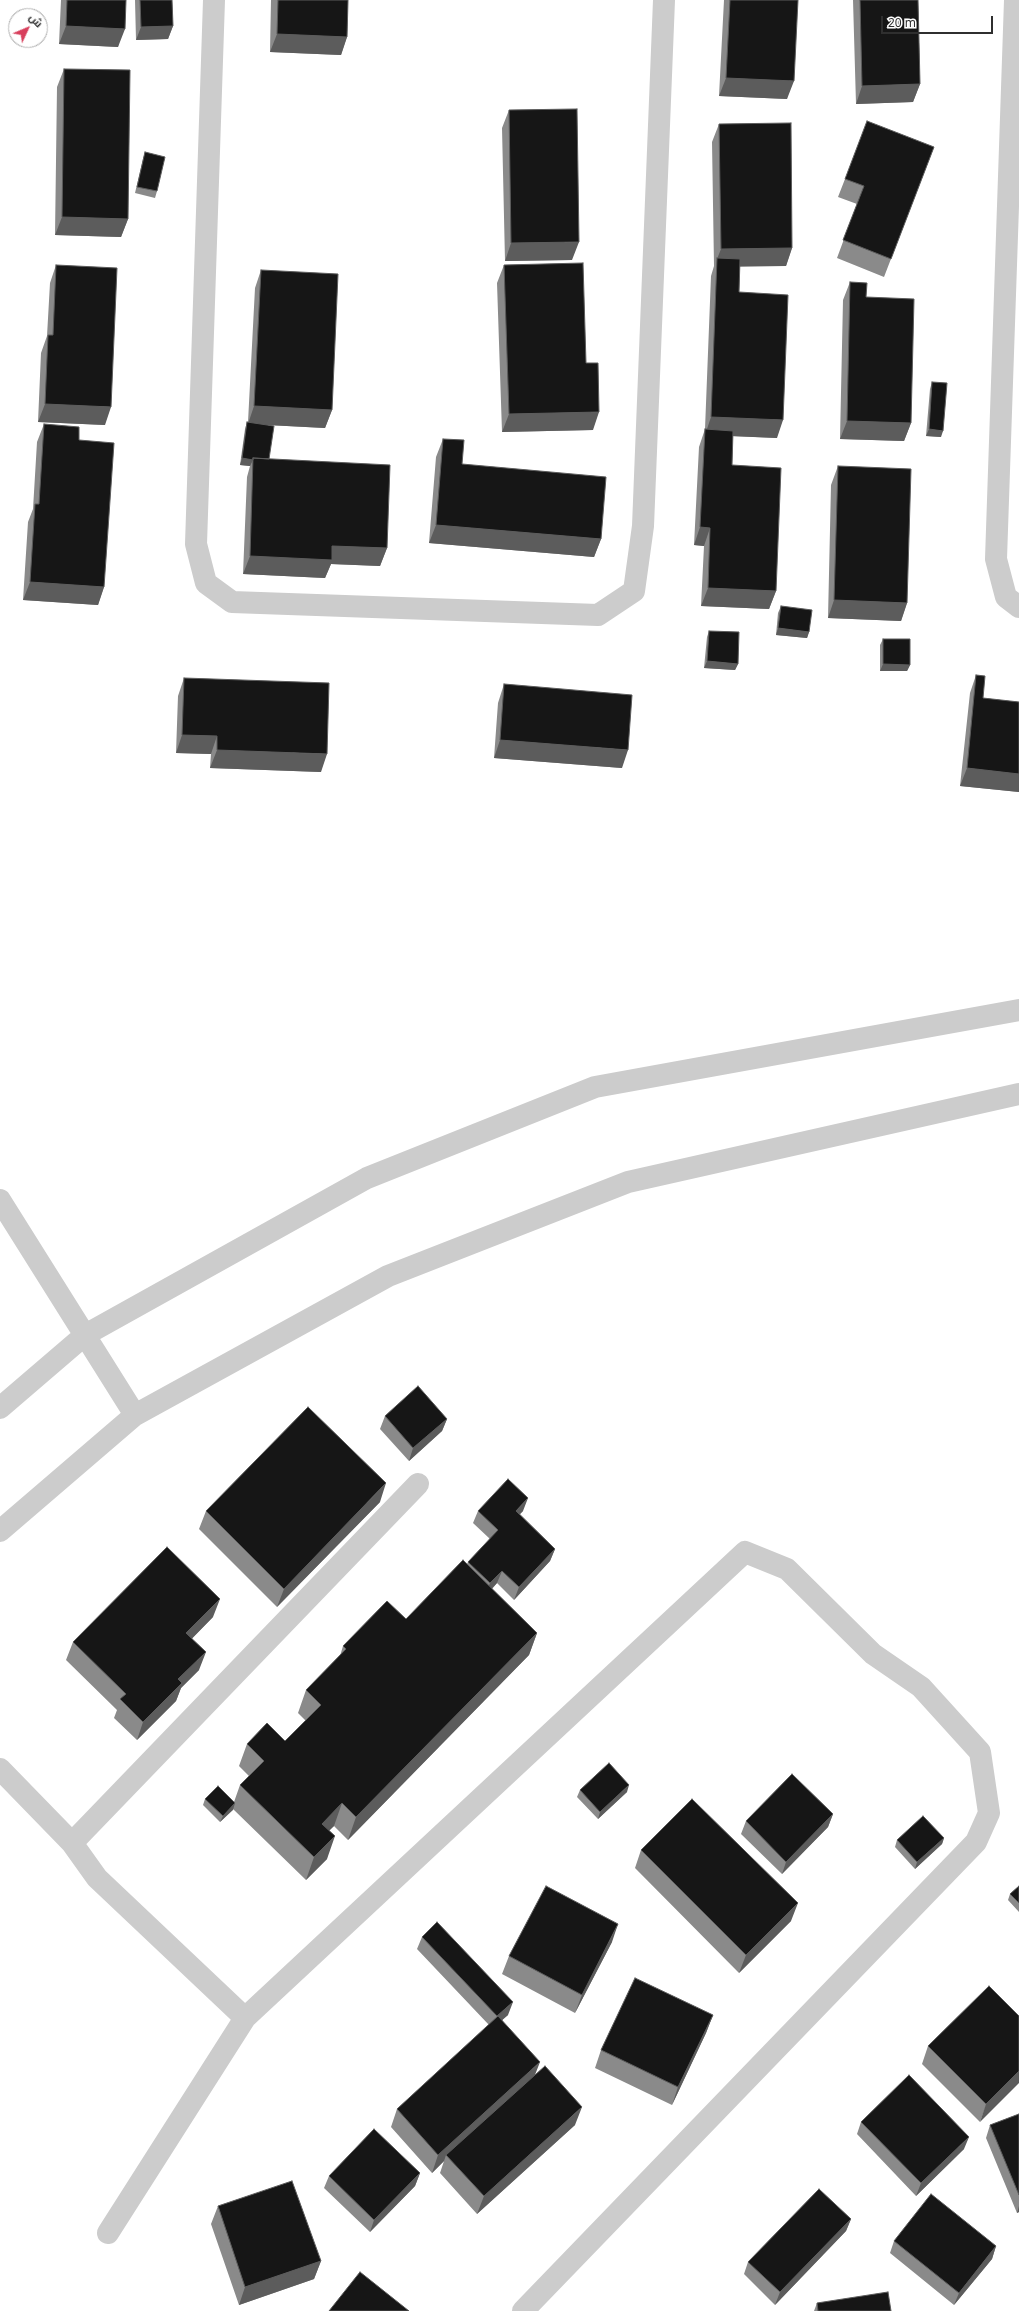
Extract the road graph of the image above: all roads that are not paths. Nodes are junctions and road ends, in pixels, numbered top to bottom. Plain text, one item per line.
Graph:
1 (214, 0) edge
2 (664, 0) edge
3 (1015, 0) edge
4 (1019, 607) edge
5 (1019, 1010) edge
6 (1019, 1094) edge
7 (0, 1200) edge
8 (85, 1335) junction
9 (0, 1408) edge
10 (135, 1415) junction
11 (418, 1484) dead end
12 (0, 1531) edge
13 (0, 1769) edge
14 (72, 1843) junction
15 (245, 2018) junction
16 (108, 2233) dead end
17 (523, 2311) edge

1 - 2 street
3 - 4 street
5 - 8 street
6 - 10 street
7 - 8 street
8 - 9 street
8 - 10 street
10 - 12 street
11 - 14 street
13 - 14 street
14 - 15 street
15 - 16 street
15 - 17 street

